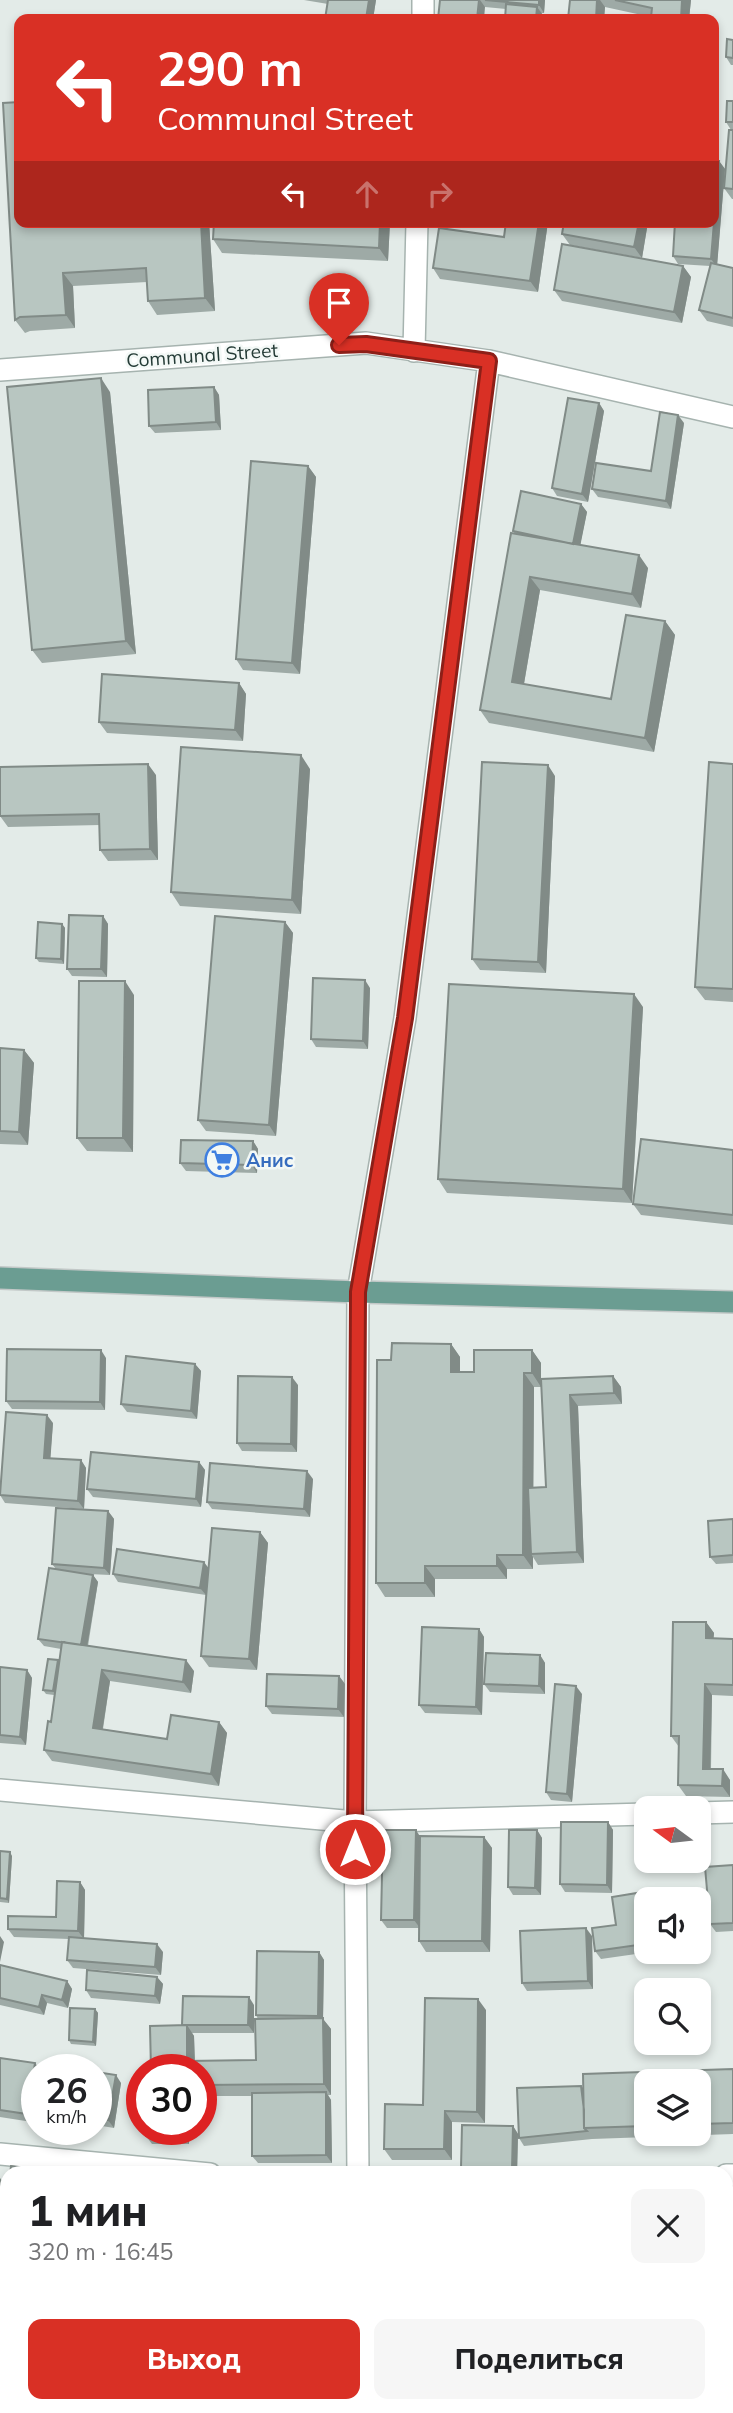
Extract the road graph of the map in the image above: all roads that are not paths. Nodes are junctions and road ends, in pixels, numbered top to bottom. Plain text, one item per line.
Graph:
1 (417, 228) edge
2 (414, 351) junction
3 (489, 361) junction
4 (0, 370) edge
5 (733, 417) edge
6 (0, 1278) edge
7 (358, 1292) junction
8 (733, 1302) edge
9 (0, 1790) edge
10 (733, 1812) edge
11 (711, 1813) edge
12 (634, 1814) edge
13 (355, 1822) junction
14 (0, 2154) edge
15 (126, 2166) edge
16 (358, 2166) edge

1 - 2 street
2 - 3 street, Communal Street
2 - 4 street, Communal Street
3 - 5 street, Communal Street
3 - 7 street
6 - 7 main road
7 - 8 main road
7 - 13 street
9 - 13 street
10 - 11 street
12 - 13 street
13 - 16 street
14 - 15 street

